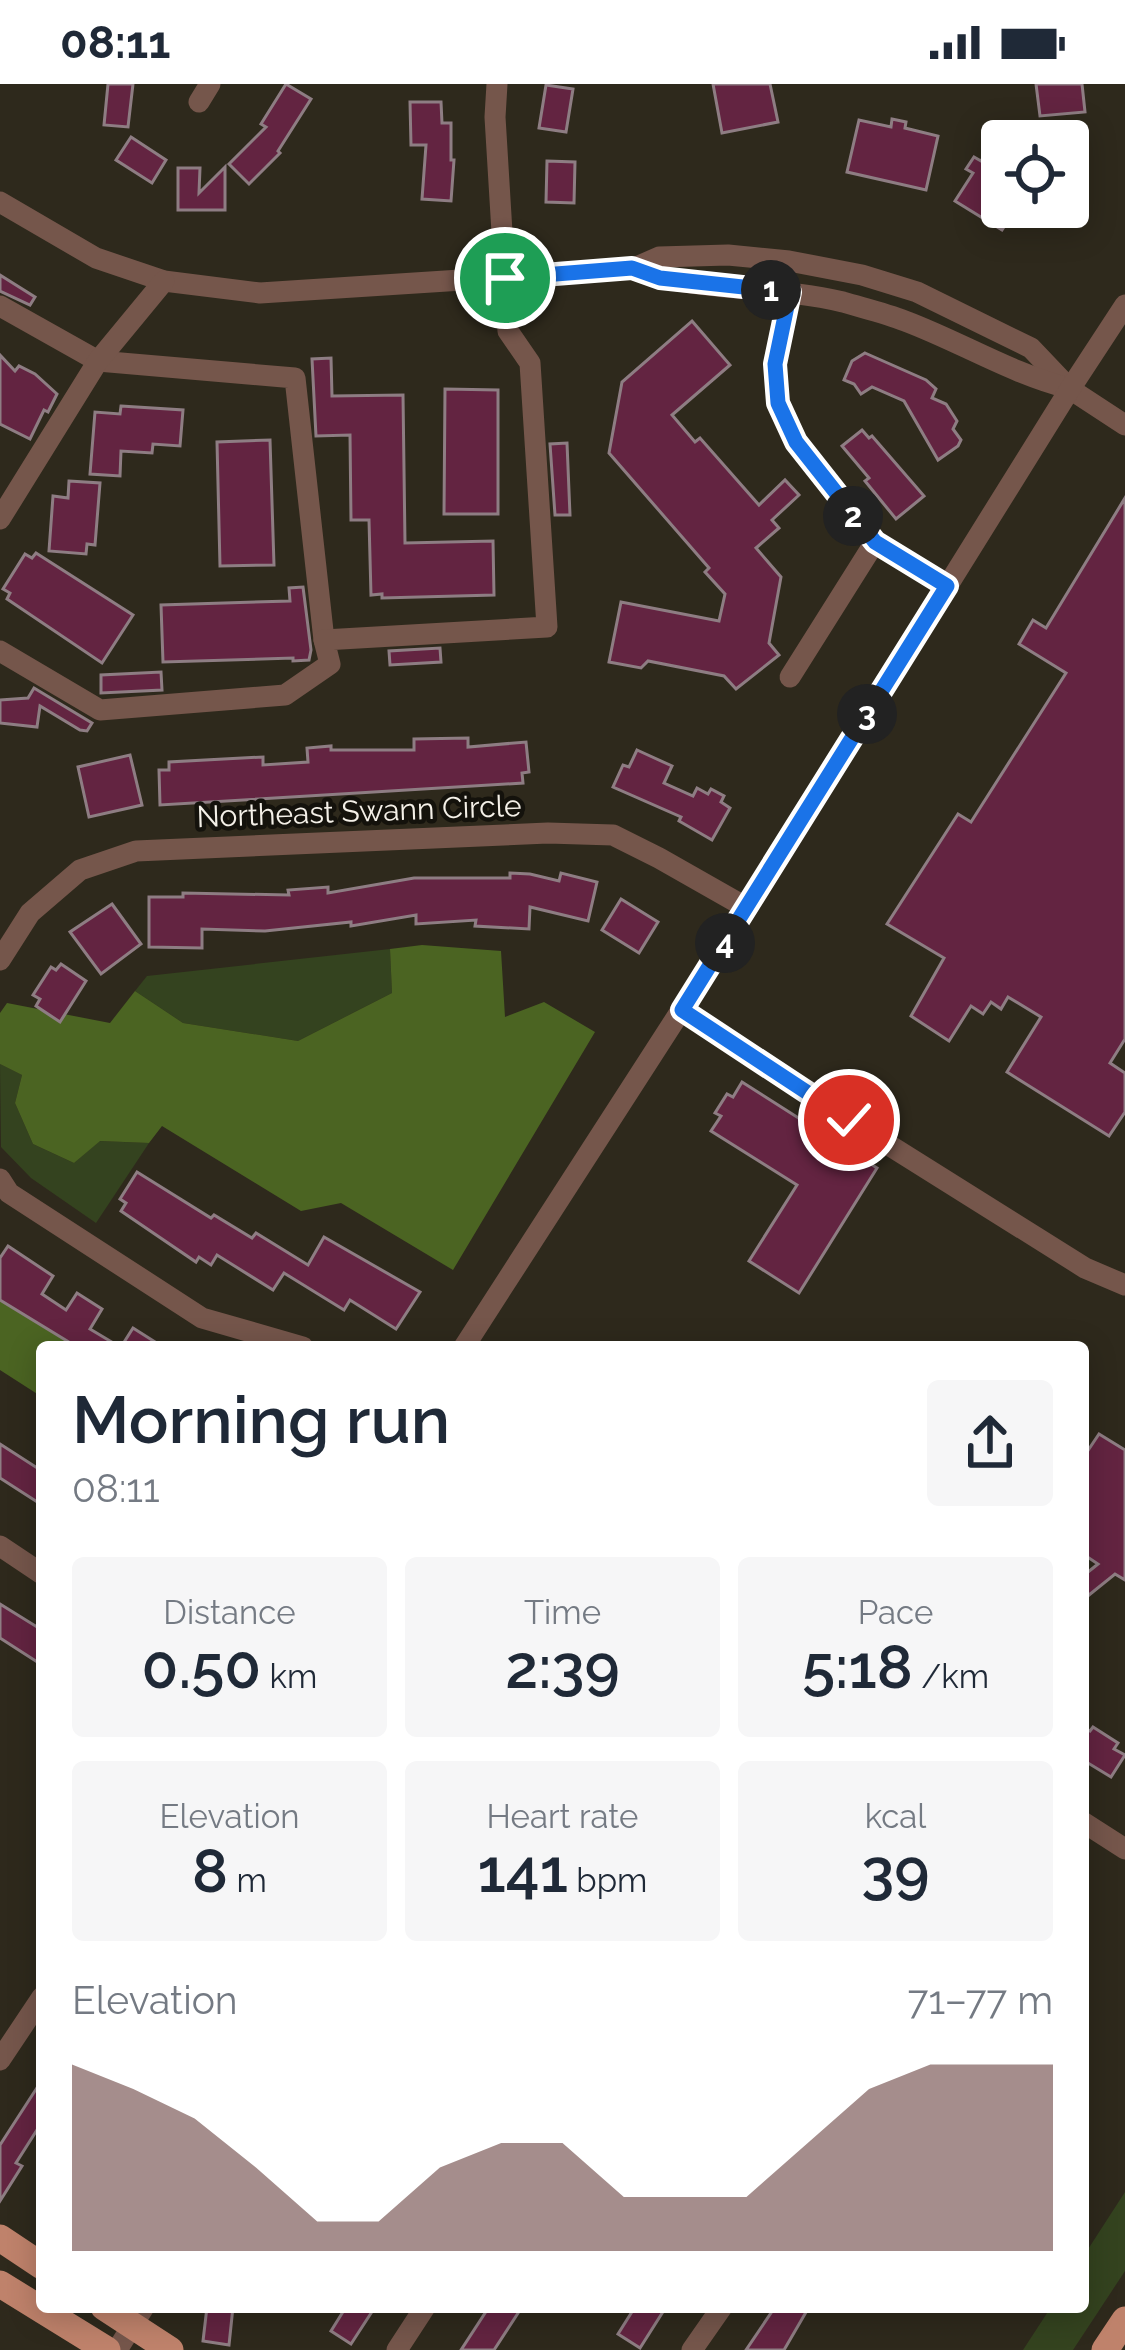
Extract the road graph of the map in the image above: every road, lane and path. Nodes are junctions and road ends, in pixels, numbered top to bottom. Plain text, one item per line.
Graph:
1 (497, 84) edge
2 (0, 202) edge
3 (632, 268) junction
4 (505, 278) junction
5 (164, 281) junction
6 (790, 292) junction
7 (1125, 304) edge
8 (0, 306) edge
9 (98, 361) junction
10 (1070, 388) junction
11 (1125, 425) edge
12 (0, 519) edge
13 (875, 542) junction
14 (947, 586) junction
15 (324, 640) junction
16 (0, 651) edge
17 (790, 677) dead end
18 (747, 908) junction
19 (0, 960) edge
20 (682, 1010) junction
21 (0, 1179) edge
22 (1125, 1285) edge
23 (282, 1341) edge
24 (468, 1341) edge
25 (0, 1546) edge
26 (36, 1570) edge
27 (1089, 1826) edge
28 (1125, 1849) edge
29 (36, 2006) edge
30 (0, 2060) edge
31 (0, 2238) edge
32 (36, 2262) edge
33 (0, 2284) edge
34 (36, 2306) edge
35 (47, 2313) edge
36 (421, 2313) edge
37 (718, 2313) edge
38 (1125, 2320) edge
39 (131, 2328) edge
40 (107, 2350) edge
41 (170, 2350) edge
42 (397, 2350) edge
43 (692, 2350) edge
44 (1106, 2350) edge

1 - 4 street
2 - 5 street
3 - 4 street
3 - 6 street
3 - 10 street
4 - 5 street
4 - 15 street
5 - 9 street
6 - 10 street
6 - 13 street
7 - 10 street
8 - 9 street
9 - 12 street
9 - 15 street
10 - 11 street
10 - 14 street
13 - 14 street
13 - 17 street
14 - 18 street
15 - 16 street
18 - 19 street, Northeast Swann Circle
18 - 20 street
20 - 22 street
20 - 24 street
21 - 23 street
25 - 26 street
27 - 28 street
29 - 30 street
31 - 32 main road
33 - 34 main road
35 - 40 main road
36 - 42 street
37 - 43 street
38 - 44 main road
39 - 41 main road

